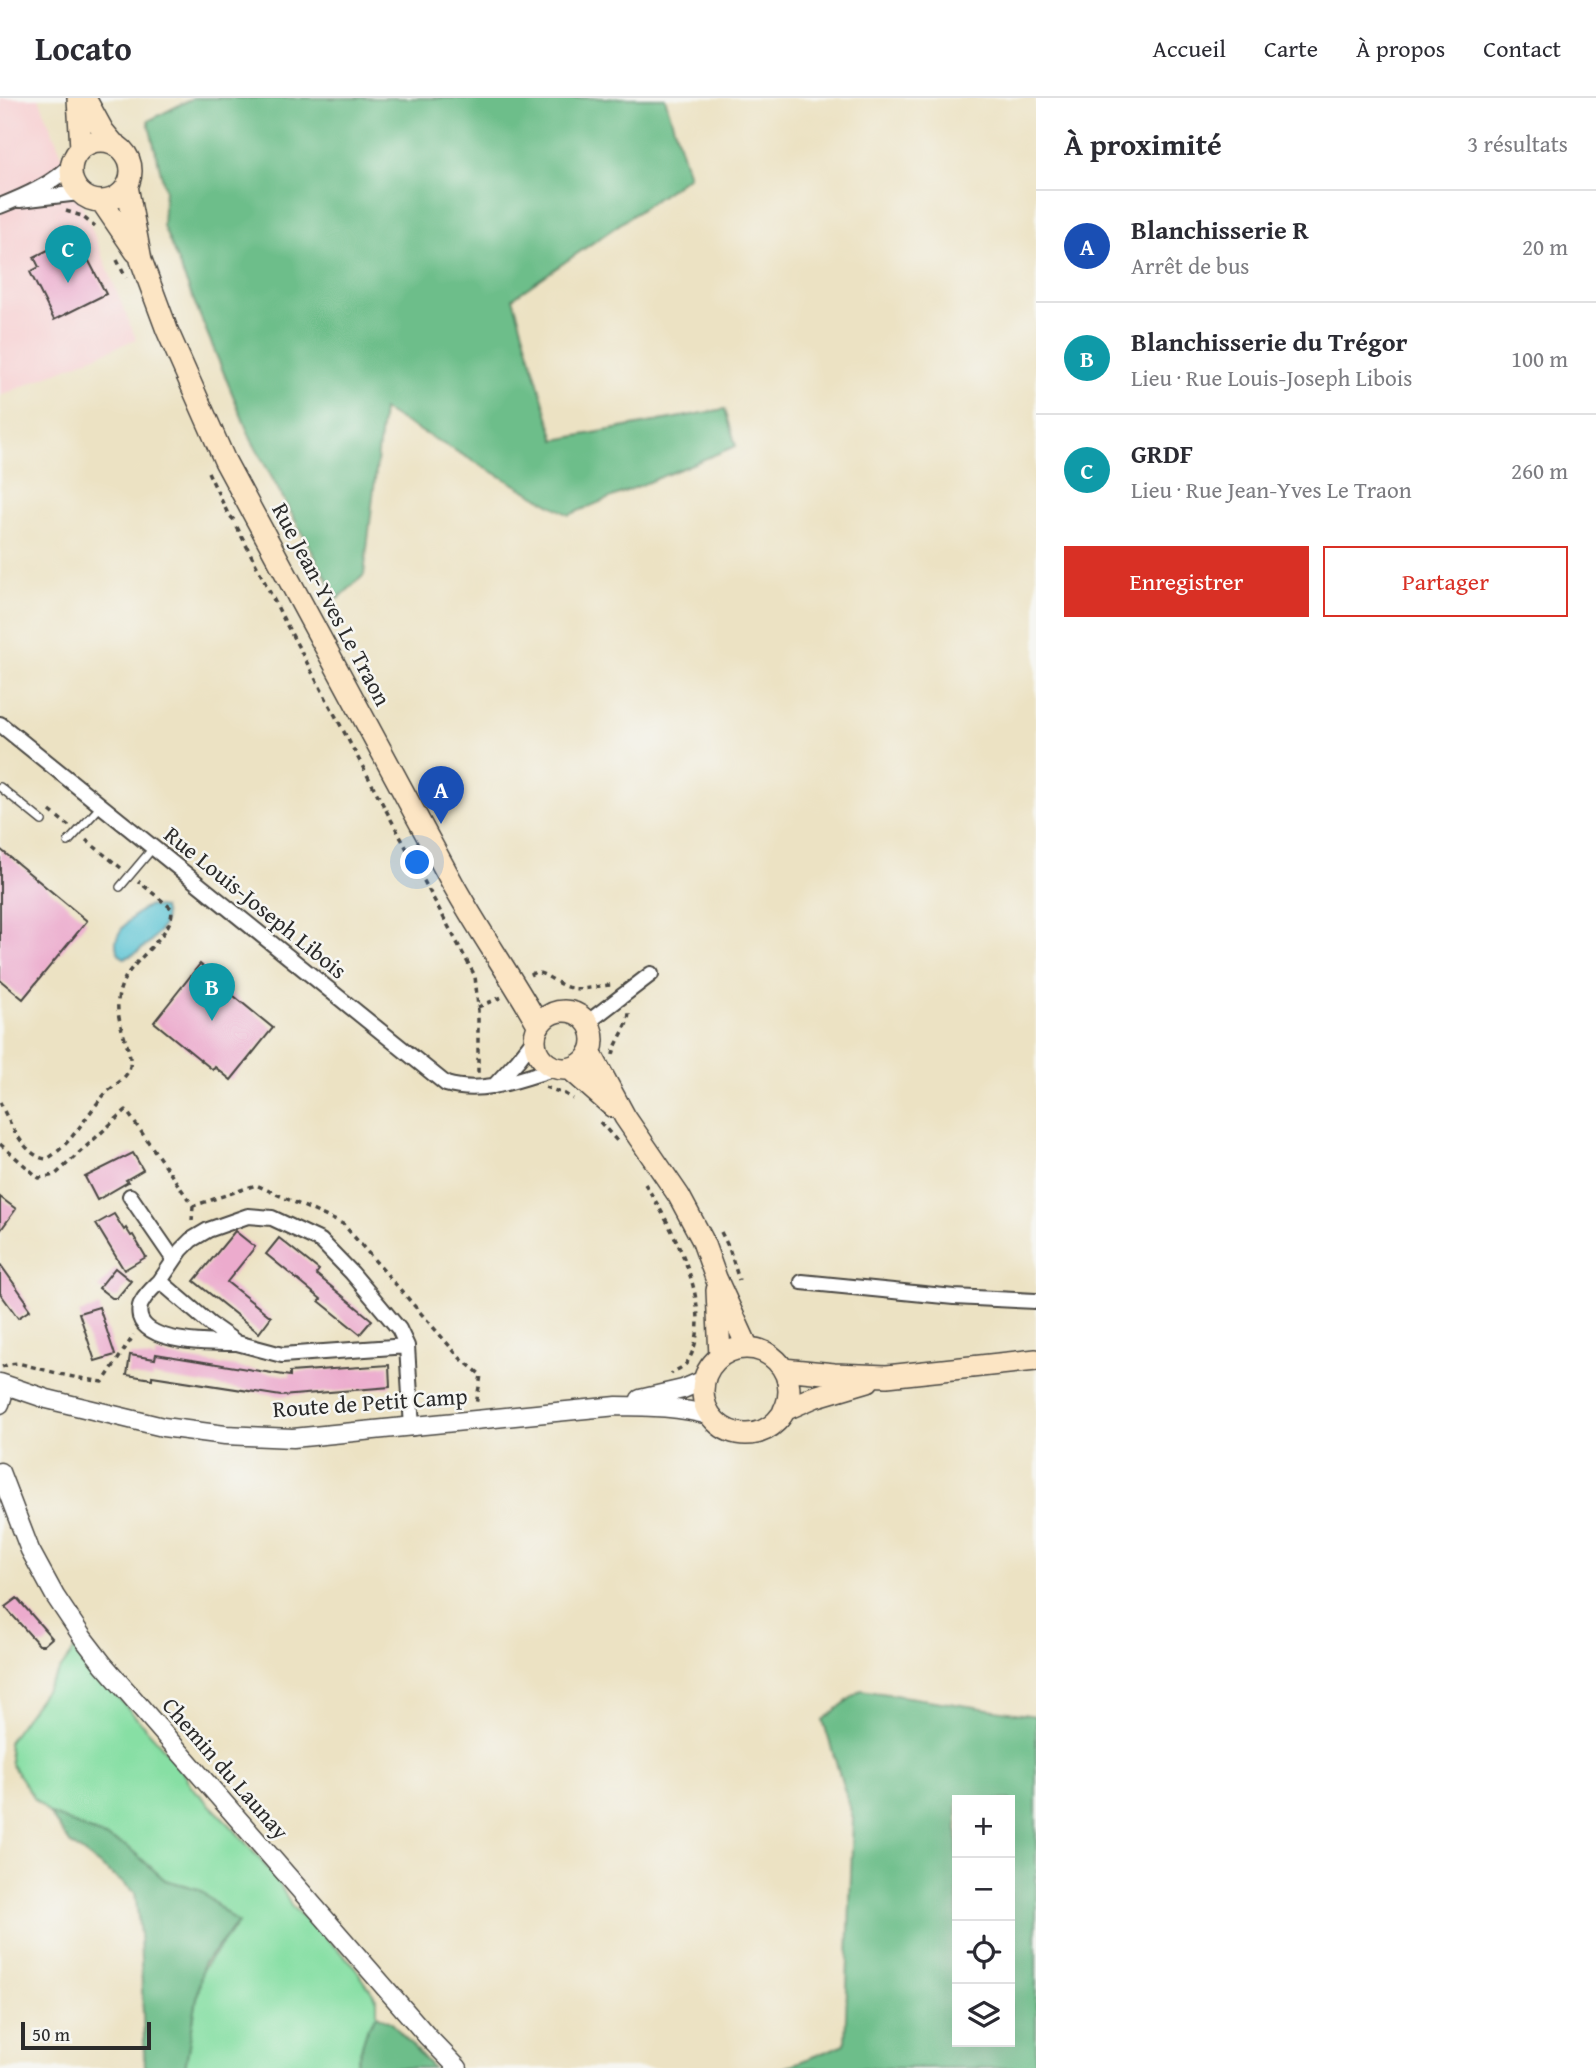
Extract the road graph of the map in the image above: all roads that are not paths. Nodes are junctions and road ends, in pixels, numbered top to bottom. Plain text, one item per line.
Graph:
1 (78, 99) edge
2 (113, 143) junction
3 (77, 156) junction
4 (127, 186) junction
5 (79, 193) junction
6 (15, 200) junction
7 (102, 202) junction
8 (0, 206) edge
9 (141, 260) junction
10 (0, 724) edge
11 (0, 787) edge
12 (101, 806) junction
13 (43, 821) dead end
14 (68, 842) dead end
15 (153, 848) junction
16 (120, 887) dead end
17 (651, 974) dead end
18 (520, 984) junction
19 (559, 1012) junction
20 (587, 1023) junction
21 (537, 1032) junction
22 (590, 1052) junction
23 (563, 1069) junction
24 (494, 1086) junction
25 (625, 1117) junction
26 (130, 1196) dead end
27 (174, 1260) junction
28 (716, 1278) junction
29 (160, 1281) junction
30 (802, 1282) dead end
31 (1036, 1301) edge
32 (237, 1343) junction
33 (407, 1346) junction
34 (748, 1348) junction
35 (720, 1357) junction
36 (1036, 1360) edge
37 (783, 1369) junction
38 (887, 1376) junction
39 (704, 1380) junction
40 (3, 1384) edge
41 (0, 1404) edge
42 (617, 1406) junction
43 (784, 1410) junction
44 (712, 1416) junction
45 (412, 1428) junction
46 (0, 1472) edge
47 (458, 2068) edge

1 - 2 main road
1 - 3 main road
2 - 3 main road
2 - 4 main road
3 - 5 main road
3 - 6 street
4 - 7 main road
4 - 9 main road, Rue Jean-Yves Le Traon
5 - 6 street
5 - 7 main road
6 - 8 street
7 - 9 main road
9 - 18 main road, Rue Jean-Yves Le Traon
10 - 12 street, Rue Louis-Joseph Libois
11 - 13 lane
12 - 14 lane
12 - 15 street, Rue Louis-Joseph Libois
15 - 16 lane
15 - 24 street, Rue Louis-Joseph Libois
17 - 20 street
18 - 19 main road
18 - 21 main road
19 - 20 main road
19 - 21 main road
20 - 22 main road
21 - 23 main road
21 - 24 street
22 - 23 main road
22 - 25 main road
23 - 24 street, Rue Louis-Joseph Libois
23 - 25 main road
25 - 28 main road
26 - 27 street
27 - 29 street
27 - 33 street
28 - 34 main road
28 - 35 main road
29 - 32 street
29 - 32 street
30 - 31 street
32 - 33 street
33 - 45 street
34 - 35 main road
34 - 37 main road
35 - 39 main road
36 - 38 main road
37 - 38 main road
37 - 43 main road
38 - 43 main road
39 - 42 street, Route de Petit Camp
39 - 44 main road
40 - 41 street
40 - 45 street, Route de Petit Camp
42 - 44 street, Route de Petit Camp
42 - 45 street, Route de Petit Camp
43 - 44 main road
46 - 47 street, Chemin du Launay

